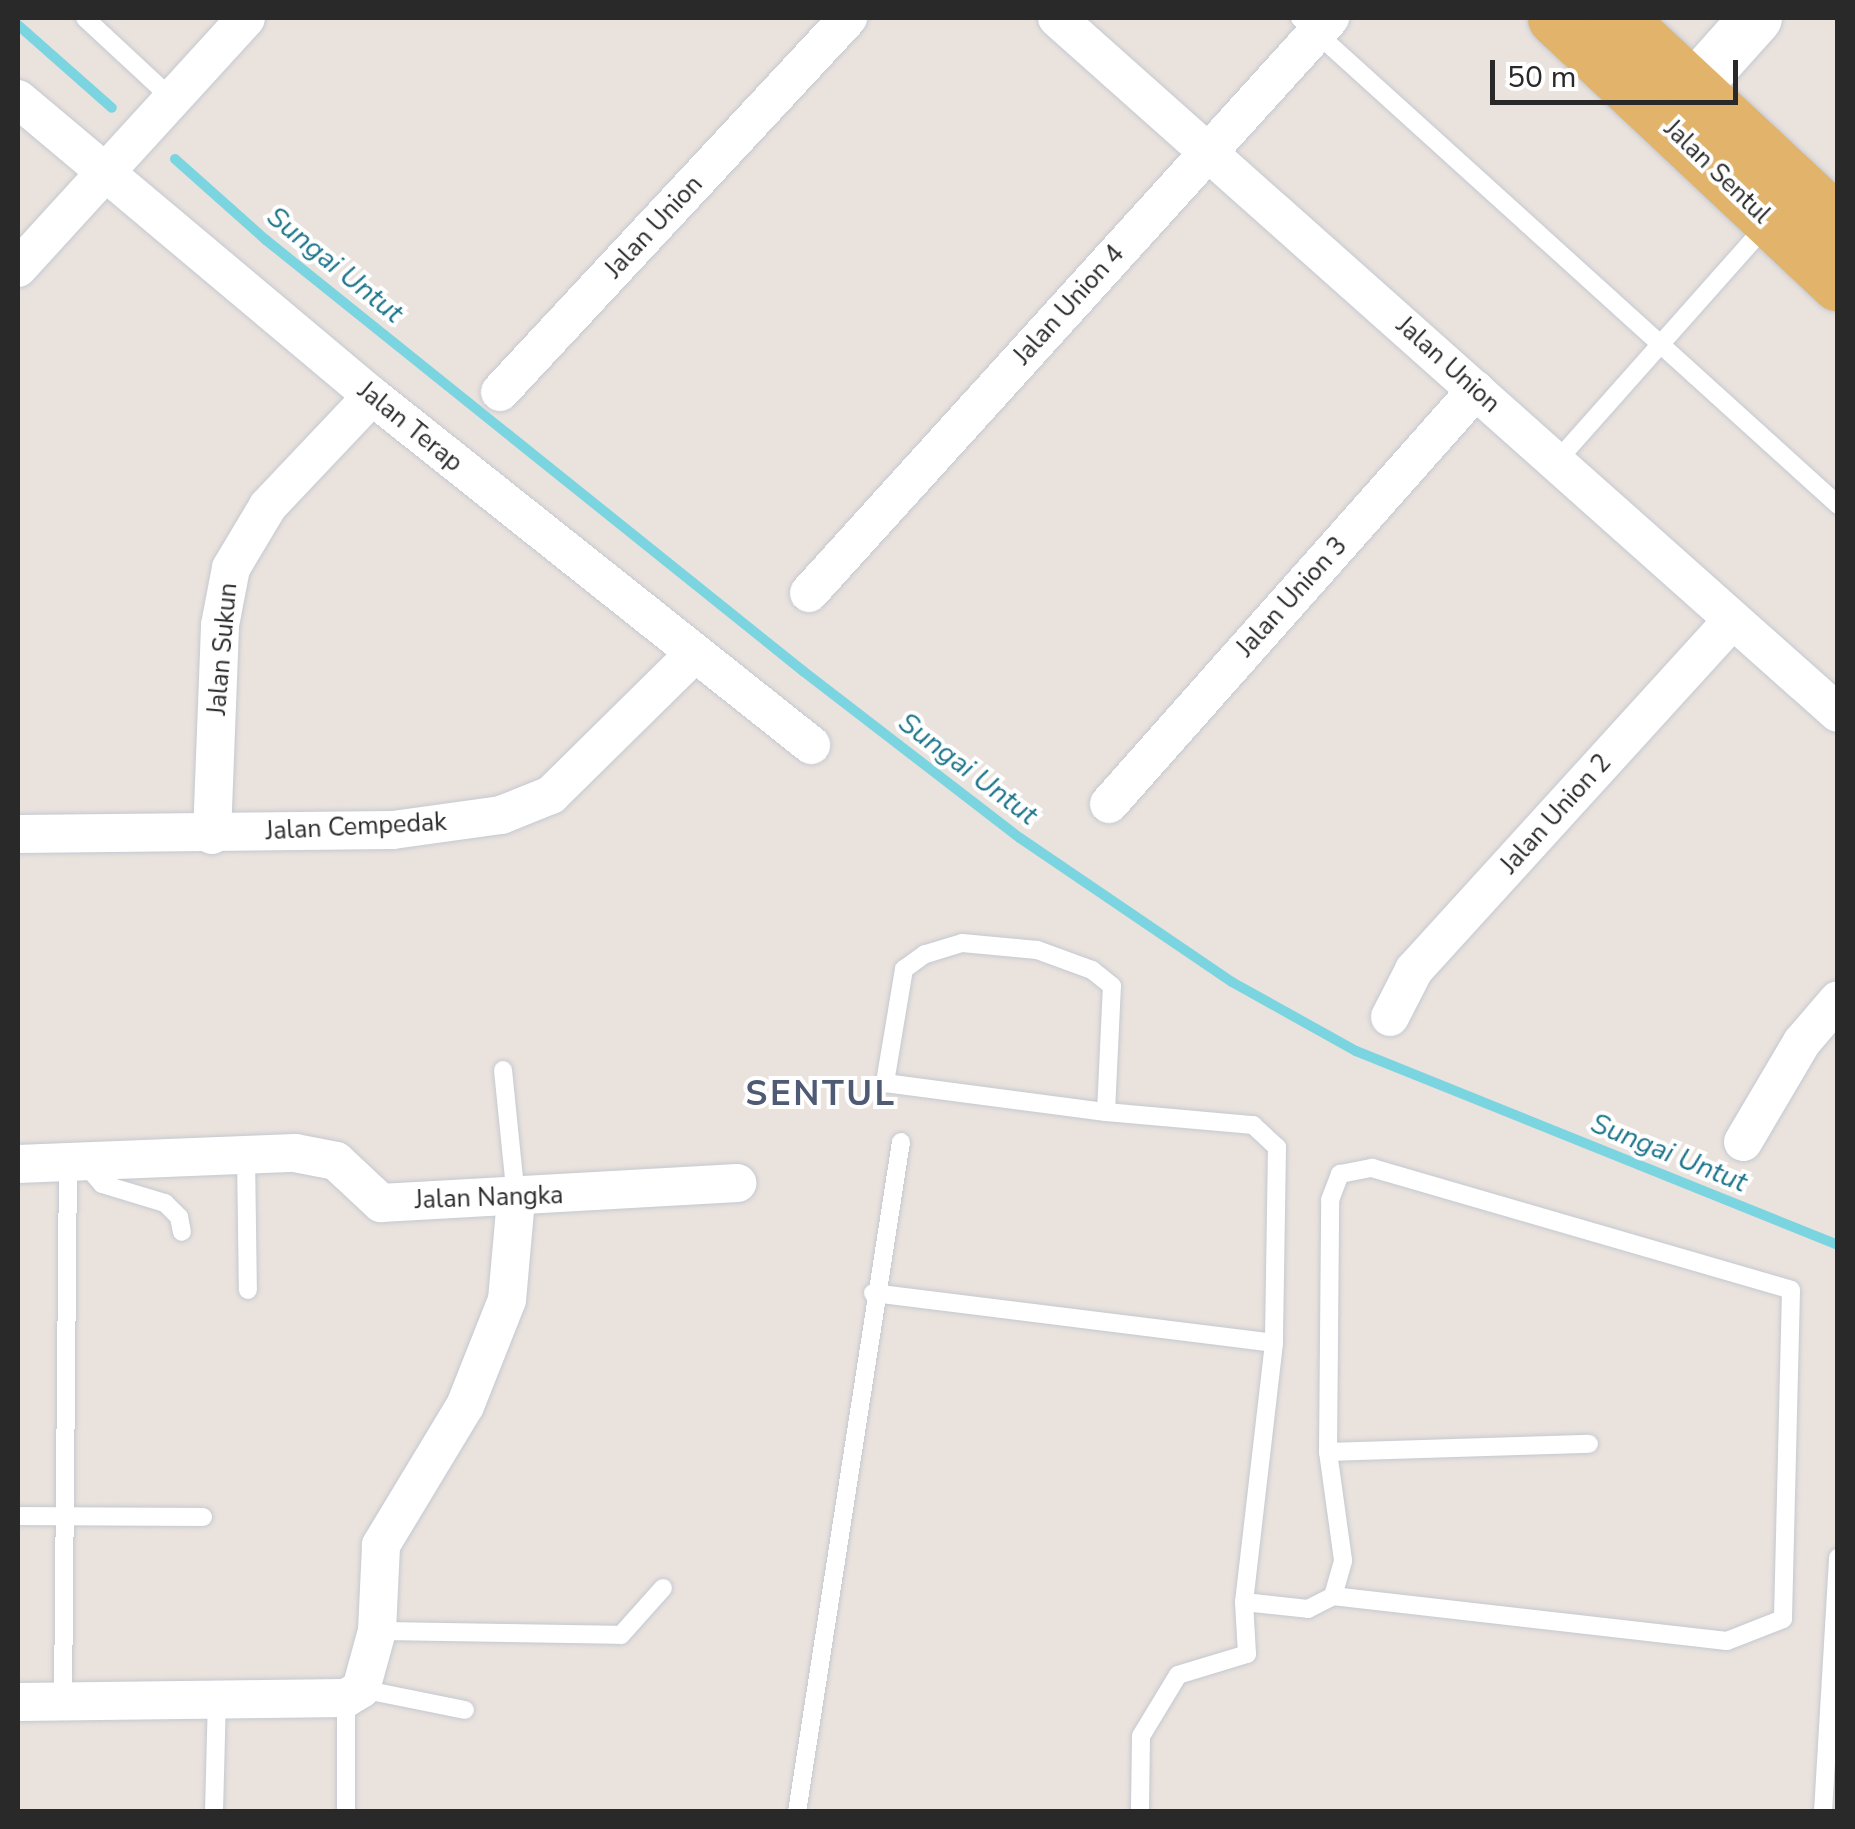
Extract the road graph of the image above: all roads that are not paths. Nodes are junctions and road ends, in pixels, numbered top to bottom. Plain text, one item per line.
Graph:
1 (85, 18) edge
2 (246, 18) edge
3 (848, 18) edge
4 (1057, 18) edge
5 (1555, 18) edge
6 (1618, 18) edge
7 (1710, 18) edge
8 (1756, 18) edge
9 (1315, 22) edge
10 (1666, 94) junction
11 (171, 98) junction
12 (18, 99) edge
13 (1208, 152) junction
14 (105, 172) junction
15 (1770, 222) junction
16 (1838, 223) edge
17 (18, 268) edge
18 (1838, 284) edge
19 (1662, 342) junction
20 (1476, 390) junction
21 (500, 392) dead end
22 (372, 396) junction
23 (1556, 462) junction
24 (1838, 505) edge
25 (809, 594) dead end
26 (1732, 620) junction
27 (692, 656) junction
28 (1838, 713) edge
29 (811, 745) dead end
30 (1109, 804) dead end
31 (18, 834) edge
32 (212, 835) junction
33 (1838, 1000) edge
34 (1390, 1017) dead end
35 (502, 1070) dead end
36 (1106, 1112) junction
37 (901, 1142) dead end
38 (1743, 1142) dead end
39 (246, 1156) junction
40 (76, 1163) junction
41 (18, 1164) edge
42 (737, 1183) dead end
43 (516, 1199) junction
44 (182, 1232) dead end
45 (248, 1290) dead end
46 (873, 1293) junction
47 (1274, 1343) junction
48 (1588, 1444) dead end
49 (1328, 1452) junction
50 (68, 1515) junction
51 (18, 1516) edge
52 (203, 1517) dead end
53 (1838, 1557) edge
54 (662, 1588) dead end
55 (1333, 1596) junction
56 (1244, 1602) junction
57 (377, 1632) junction
58 (353, 1693) junction
59 (217, 1699) junction
60 (63, 1701) junction
61 (18, 1702) edge
62 (465, 1710) dead end
63 (214, 1812) edge
64 (346, 1812) edge
65 (797, 1812) edge
66 (1140, 1812) edge
67 (1822, 1812) edge

1 - 11 lane
2 - 11 street
3 - 21 street, Jalan Union
4 - 13 street, Jalan Union
5 - 10 main road, Jalan Sentul
6 - 10 main road, Jalan Sentul
7 - 10 main road
8 - 10 main road
9 - 13 street, Jalan Union 4
9 - 19 lane
10 - 15 main road, Jalan Sentul
10 - 16 main road, Jalan Sentul
11 - 14 street
12 - 14 street, Jalan Terap
13 - 20 street, Jalan Union
13 - 25 street, Jalan Union 4
14 - 17 street
14 - 22 street, Jalan Terap
15 - 18 main road, Jalan Sentul
15 - 19 lane
19 - 23 lane
19 - 24 lane
20 - 23 street, Jalan Union
20 - 30 street, Jalan Union 3
22 - 27 street, Jalan Terap
22 - 32 street, Jalan Sukun
23 - 26 street, Jalan Union
26 - 28 street, Jalan Union
26 - 34 street, Jalan Union 2
27 - 29 street, Jalan Terap
27 - 32 street, Jalan Cempedak
31 - 32 street, Jalan Cempedak
33 - 38 street
35 - 43 lane
36 - 36 lane
36 - 47 lane
37 - 46 lane
39 - 40 street, Jalan Nangka
39 - 43 street, Jalan Nangka
39 - 45 lane
40 - 41 street, Jalan Nangka
40 - 44 lane
40 - 50 lane
42 - 43 street, Jalan Nangka
43 - 57 street
46 - 47 lane
46 - 65 lane
47 - 56 lane
48 - 49 lane
49 - 55 lane
49 - 55 lane
50 - 51 lane
50 - 52 lane
50 - 60 lane
53 - 67 lane
54 - 57 lane
55 - 56 lane
56 - 66 lane
57 - 58 street
58 - 59 street
58 - 62 lane
58 - 64 lane
59 - 60 street
59 - 63 lane
60 - 61 street

